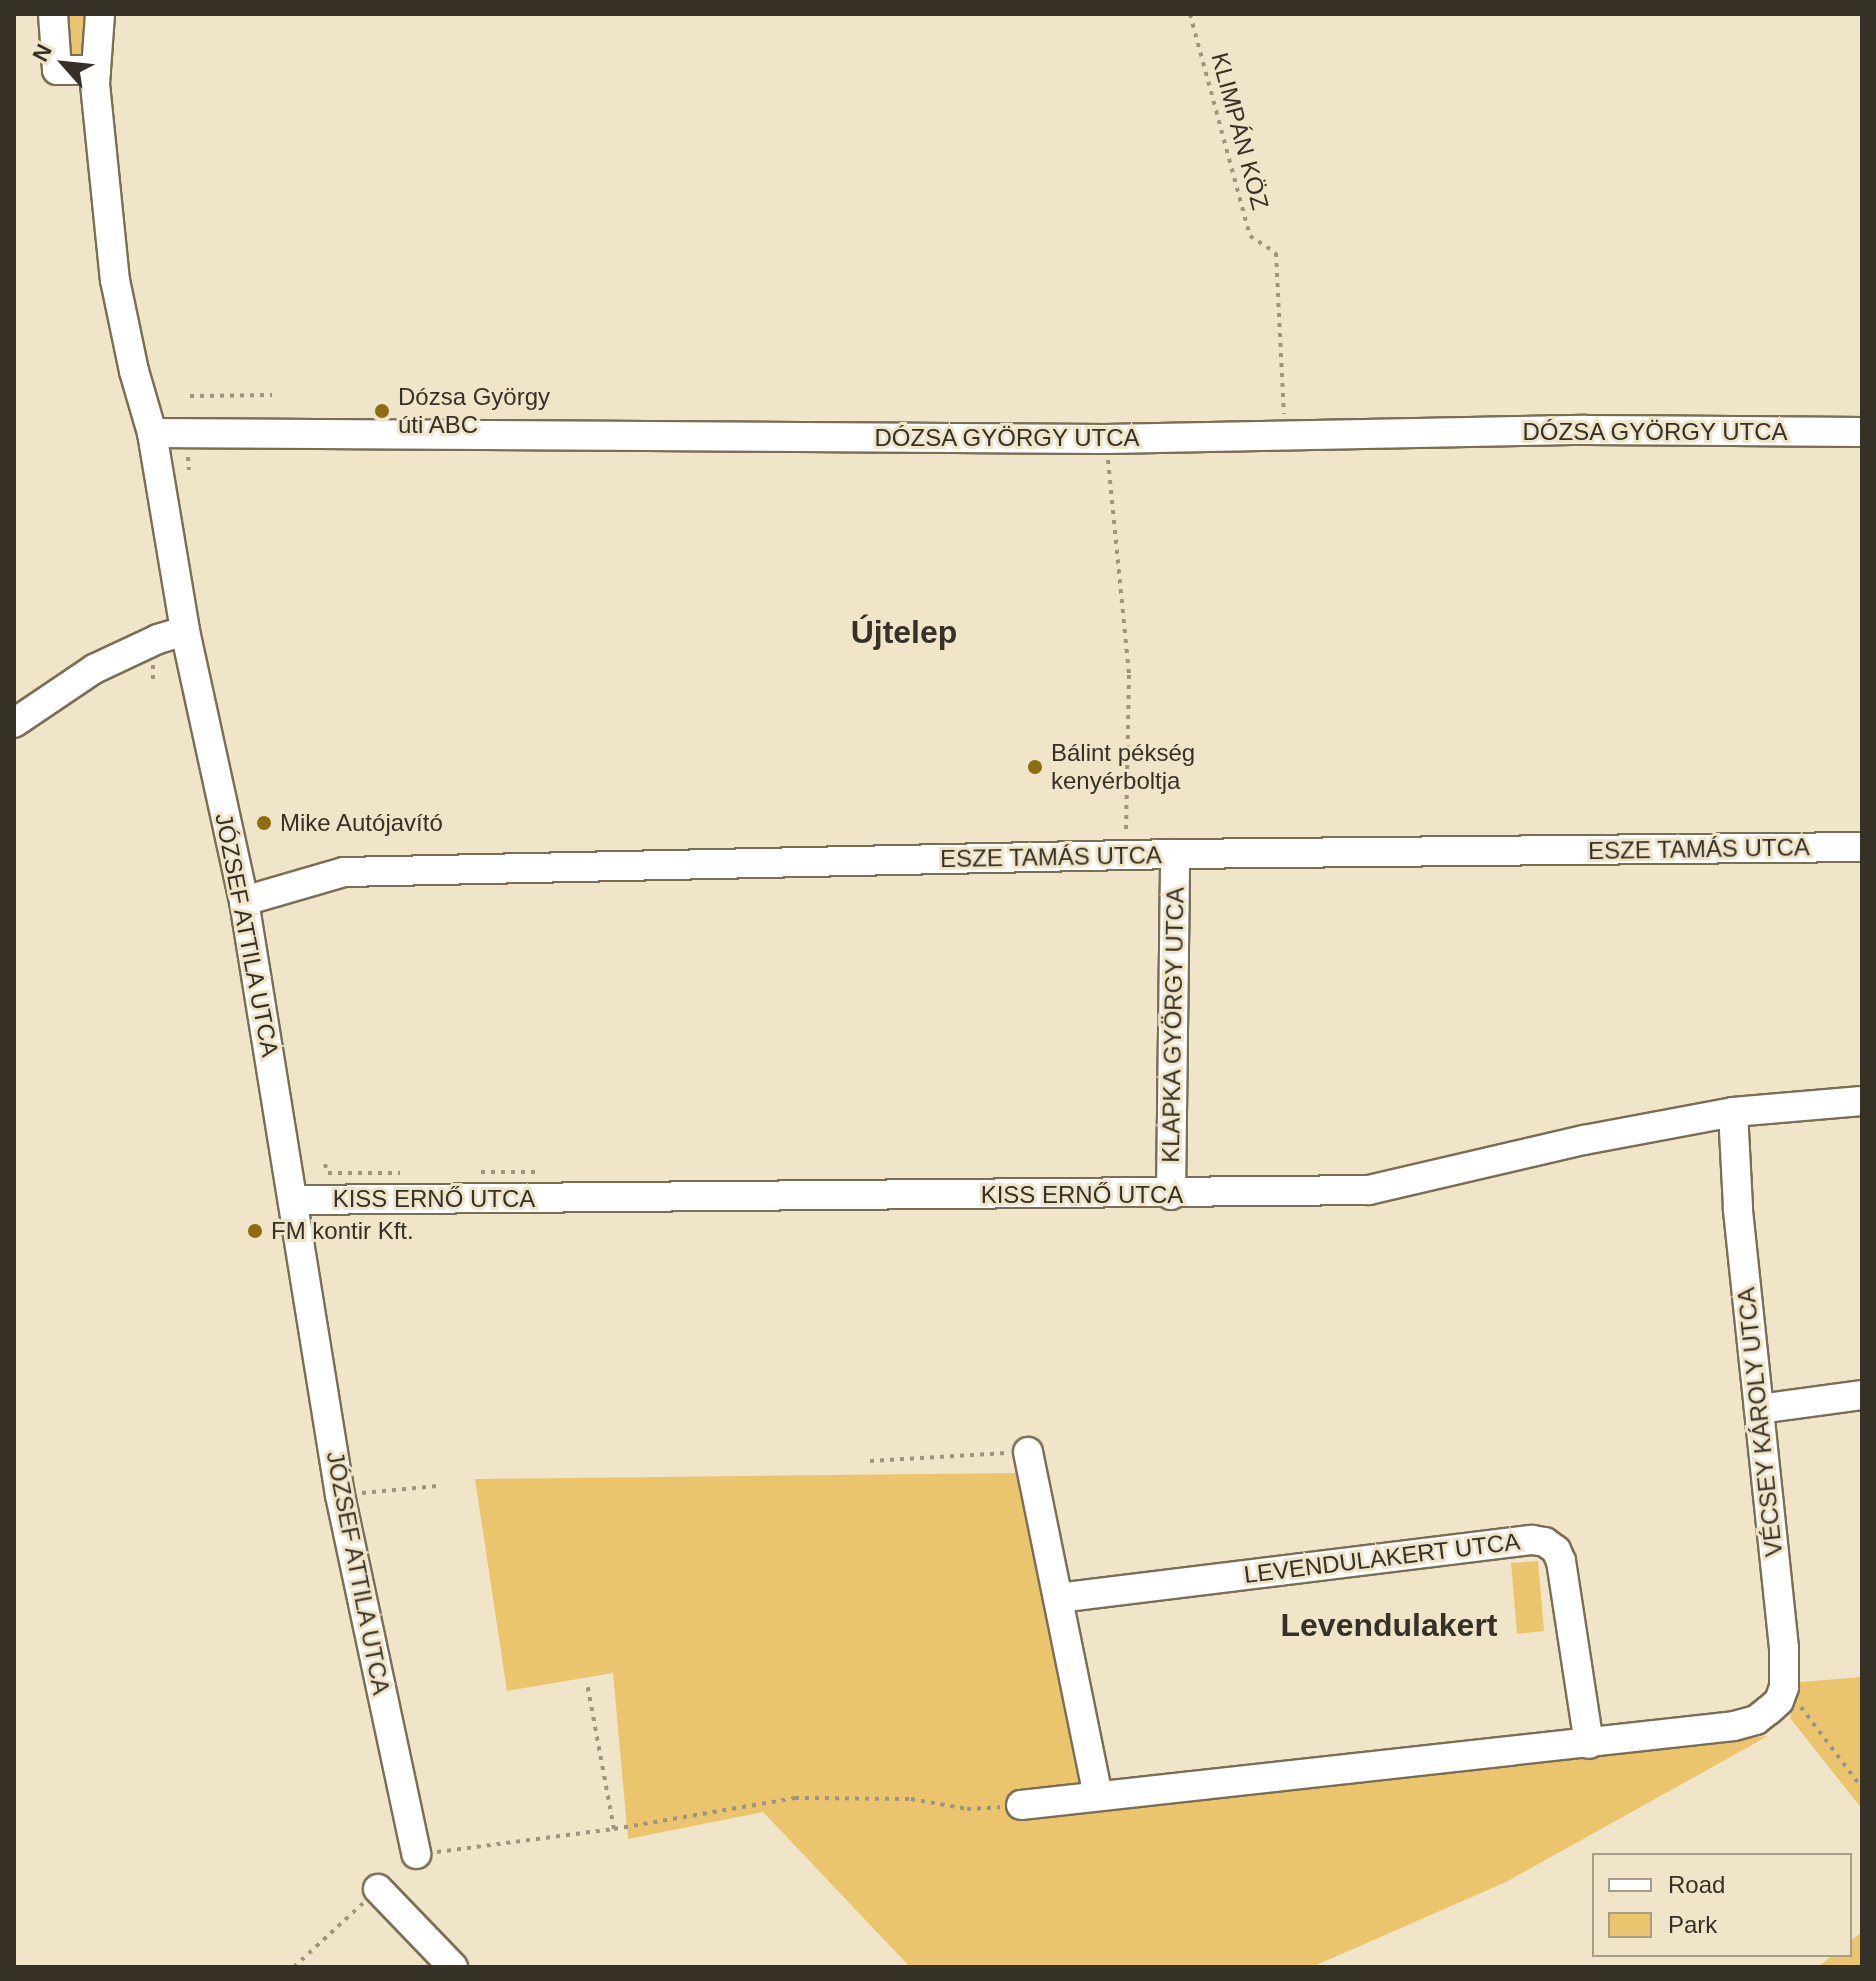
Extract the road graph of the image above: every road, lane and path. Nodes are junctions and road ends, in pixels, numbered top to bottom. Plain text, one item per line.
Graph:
1 (53, 14) edge
2 (100, 14) edge
3 (1190, 14) edge
4 (96, 70) junction
5 (272, 395) dead end
6 (190, 396) dead end
7 (1862, 432) edge
8 (152, 433) junction
9 (1285, 436) junction
10 (1105, 439) junction
11 (185, 631) junction
12 (14, 723) edge
13 (1126, 840) dead end
14 (1862, 847) edge
15 (1175, 854) junction
16 (244, 901) junction
17 (1862, 1101) edge
18 (1733, 1112) junction
19 (1171, 1195) junction
20 (294, 1200) junction
21 (1862, 1395) edge
22 (1759, 1409) junction
23 (1028, 1452) joint
24 (870, 1461) dead end
25 (438, 1486) dead end
26 (340, 1495) junction
27 (1058, 1598) junction
28 (587, 1684) dead end
29 (1784, 1687) junction
30 (1589, 1744) junction
31 (1862, 1788) edge
32 (1098, 1795) junction
33 (1021, 1805) joint
34 (614, 1829) junction
35 (416, 1854) joint
36 (378, 1889) joint
37 (294, 1967) edge
38 (453, 1967) edge

1 - 4 street
2 - 4 street, JÓZSEF ATTILA UTCA
3 - 9 path, KLIMPÁN KÖZ
4 - 8 street, JÓZSEF ATTILA UTCA
5 - 6 path
7 - 9 street, DÓZSA GYÖRGY UTCA
8 - 10 street, DÓZSA GYÖRGY UTCA
8 - 11 street, JÓZSEF ATTILA UTCA
9 - 10 street, DÓZSA GYÖRGY UTCA
10 - 13 path
11 - 12 street
11 - 16 street, JÓZSEF ATTILA UTCA
14 - 15 street, ESZE TAMÁS UTCA
15 - 16 street, ESZE TAMÁS UTCA
15 - 19 street, KLAPKA GYÖRGY UTCA
16 - 20 street, JÓZSEF ATTILA UTCA
17 - 18 street, KISS ERNŐ UTCA
18 - 19 street, KISS ERNŐ UTCA
18 - 22 street, VÉCSEY KÁROLY UTCA
19 - 20 street, KISS ERNŐ UTCA
20 - 26 street, JÓZSEF ATTILA UTCA
21 - 22 street
22 - 29 street, VÉCSEY KÁROLY UTCA
23 - 24 path
23 - 27 street
25 - 26 path
26 - 35 street, JÓZSEF ATTILA UTCA
27 - 30 street, LEVENDULAKERT UTCA
27 - 32 street
28 - 34 path
29 - 30 street
29 - 31 path
30 - 32 street
32 - 33 street
33 - 34 path
34 - 35 path
36 - 37 path
36 - 38 street

